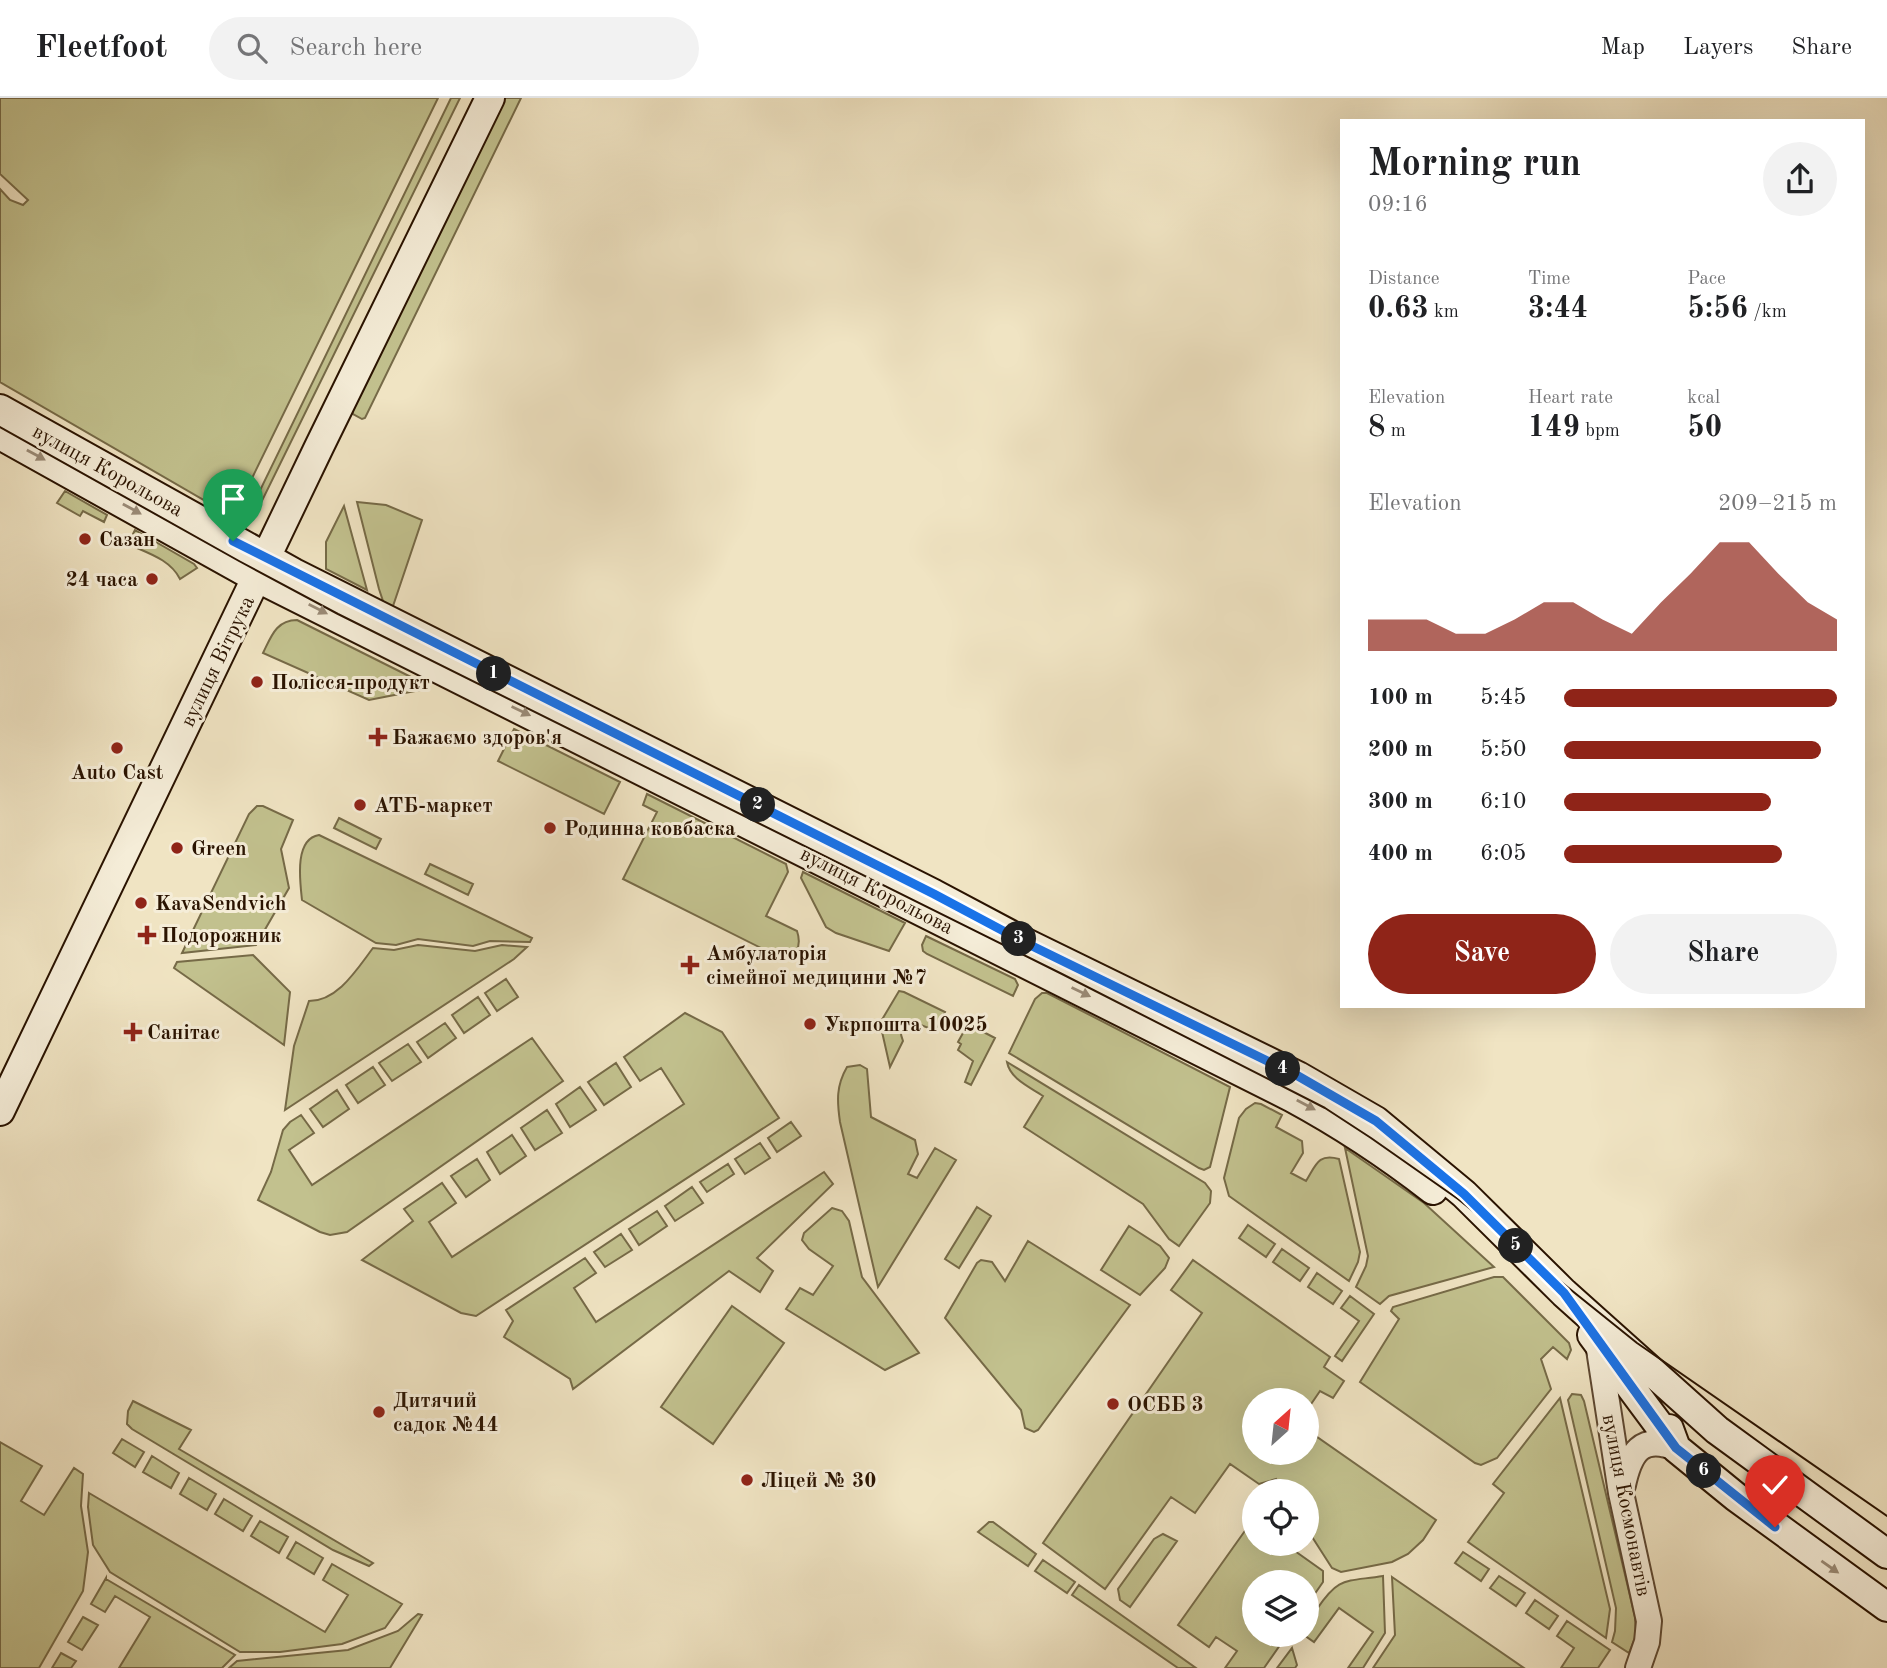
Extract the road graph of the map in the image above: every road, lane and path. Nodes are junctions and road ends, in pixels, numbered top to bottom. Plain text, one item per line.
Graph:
1 (475, 98) edge
2 (489, 98) edge
3 (0, 409) edge
4 (0, 435) edge
5 (255, 565) junction
6 (0, 1081) edge
7 (0, 1111) edge
8 (1564, 1293) junction
9 (1598, 1342) junction
10 (1645, 1365) junction
11 (1717, 1430) junction
12 (1676, 1448) junction
13 (1621, 1493) junction
14 (1887, 1554) edge
15 (1887, 1607) edge
16 (1638, 1668) edge

1 - 5 main road, вулиця Вітрука
2 - 5 main road, вулиця Вітрука
3 - 5 main road, вулиця Корольова
4 -> 5 main road, вулиця Корольова
5 - 6 main road, вулиця Вітрука
5 - 7 main road, вулиця Вітрука
5 - 8 main road, вулиця Корольова
5 -> 9 main road, вулиця Корольова
8 - 9 main road
8 - 10 main road, вулиця Корольова
9 - 12 main road, вулиця Корольова
9 - 13 street, вулиця Космонавтів
10 - 11 main road, вулиця Корольова
10 - 12 main road
11 - 12 main road
11 - 14 main road, вулиця Корольова
12 - 13 street
12 -> 15 main road, вулиця Корольова
13 - 16 street, вулиця Космонавтів

